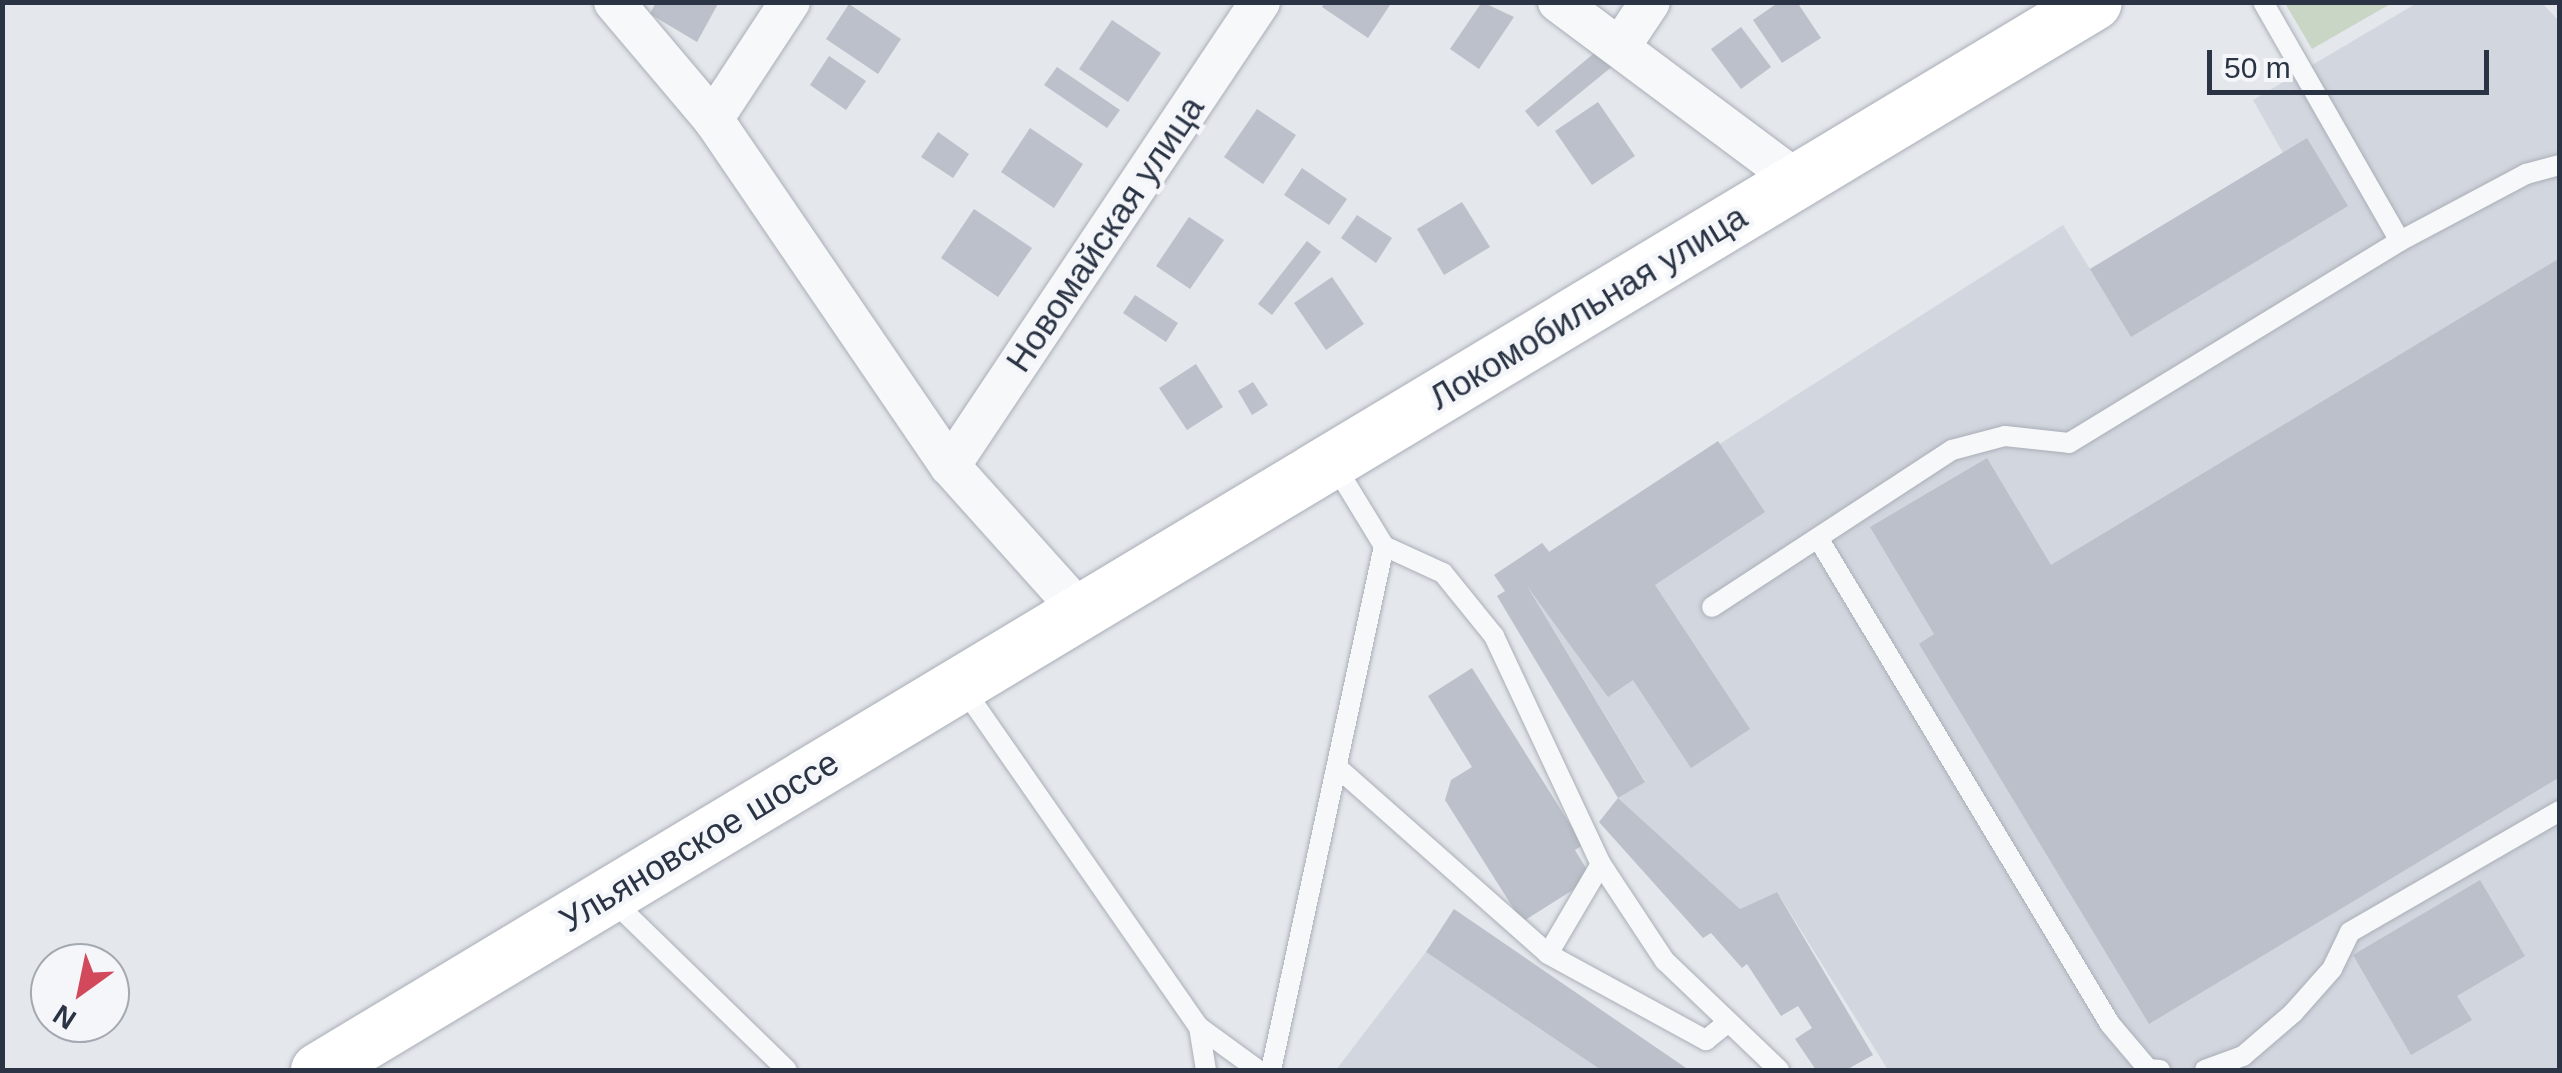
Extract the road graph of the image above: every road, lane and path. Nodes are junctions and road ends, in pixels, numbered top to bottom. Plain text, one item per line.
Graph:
1 (614, 2) edge
2 (790, 2) edge
3 (1260, 2) edge
4 (1558, 2) edge
5 (1650, 2) edge
6 (2094, 2) edge
7 (2263, 2) edge
8 (1622, 44) junction
9 (713, 118) junction
10 (2560, 166) edge
11 (1798, 181) junction
12 (2400, 241) junction
13 (1332, 460) junction
14 (950, 466) junction
15 (1818, 538) junction
16 (1384, 546) junction
17 (1712, 607) dead end
18 (1080, 611) junction
19 (960, 684) junction
20 (1337, 768) junction
21 (2560, 811) edge
22 (1601, 864) junction
23 (608, 896) junction
24 (1548, 954) junction
25 (1728, 1022) junction
26 (1199, 1027) junction
27 (318, 1070) edge
28 (787, 1070) edge
29 (1206, 1070) edge
30 (1258, 1070) edge
31 (1271, 1070) edge
32 (1779, 1070) edge
33 (2160, 1070) edge
34 (2205, 1070) edge

1 - 9 street
2 - 9 street
3 - 14 street, Новомайская улица
4 - 8 street
5 - 8 street
6 - 11 main road, Локомобильная улица
7 - 12 lane
8 - 11 street
9 - 14 street
10 - 12 lane
11 - 13 main road, Локомобильная улица
12 - 15 lane
13 - 16 lane
13 - 18 main road, Локомобильная улица
14 - 18 street
15 - 17 lane
15 - 33 lane
16 - 20 lane
16 - 22 lane
18 - 19 main road, Ульяновское шоссе
19 - 23 main road, Ульяновское шоссе
19 - 26 lane
20 - 24 lane
20 - 31 lane
21 - 34 lane
22 - 24 lane
22 - 25 lane
23 - 27 main road, Ульяновское шоссе
23 - 28 lane
24 - 25 lane
25 - 32 lane
26 - 29 lane
26 - 30 lane

